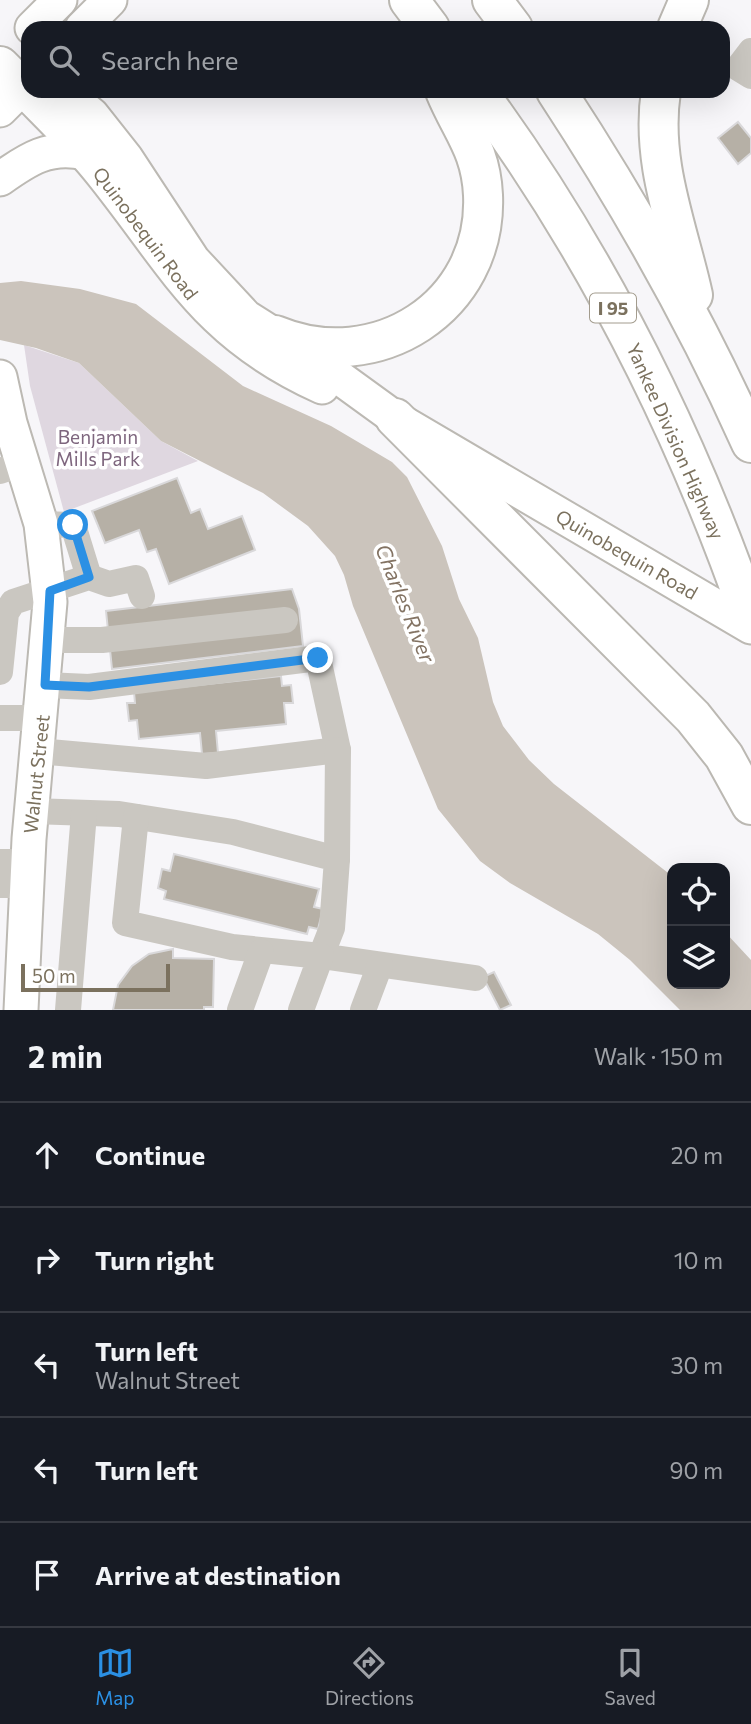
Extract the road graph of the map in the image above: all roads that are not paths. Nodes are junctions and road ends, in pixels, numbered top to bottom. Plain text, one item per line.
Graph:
1 (60, 0) edge
2 (110, 0) edge
3 (408, 0) edge
4 (492, 0) edge
5 (689, 0) edge
6 (39, 21) edge
7 (89, 21) edge
8 (416, 21) edge
9 (424, 21) edge
10 (508, 21) edge
11 (680, 21) edge
12 (21, 51) edge
13 (11, 78) edge
14 (31, 98) edge
15 (71, 98) edge
16 (98, 98) edge
17 (448, 98) edge
18 (482, 98) edge
19 (560, 98) edge
20 (660, 98) edge
21 (85, 153) junction
22 (126, 158) junction
23 (0, 179) edge
24 (275, 335) junction
25 (703, 341) junction
26 (0, 377) edge
27 (395, 418) junction
28 (751, 443) edge
29 (11, 467) edge
30 (41, 524) junction
31 (89, 577) junction
32 (50, 591) junction
33 (142, 596) dead end
34 (3, 613) edge
35 (285, 620) dead end
36 (751, 620) edge
37 (751, 627) edge
38 (49, 640) junction
39 (0, 672) edge
40 (45, 685) junction
41 (0, 689) edge
42 (17, 717) edge
43 (338, 750) junction
44 (38, 751) junction
45 (751, 805) edge
46 (32, 811) junction
47 (84, 813) junction
48 (136, 817) junction
49 (337, 859) junction
50 (13, 873) edge
51 (261, 952) junction
52 (321, 956) junction
53 (380, 965) junction
54 (475, 978) dead end
55 (21, 1010) edge
56 (68, 1010) edge
57 (240, 1010) edge
58 (301, 1010) edge
59 (363, 1010) edge

1 - 6 main road
2 - 7 main road
3 - 8 highway
3 - 9 highway
4 - 10 highway
5 - 11 highway
12 - 13 main road
14 - 21 main road, Quinobequin Road
15 - 22 main road, Quinobequin Road
16 - 22 main road
17 - 24 highway
18 - 36 highway, Yankee Division Highway / I 95
19 - 25 highway
20 - 25 highway
21 - 23 main road
21 - 27 main road, Quinobequin Road
22 - 24 main road, Quinobequin Road
24 - 27 main road, Quinobequin Road
25 - 28 highway
26 - 29 main road, Walnut Street
27 - 37 main road, Quinobequin Road
27 - 45 highway
29 - 30 main road, Walnut Street
30 - 31 lane
30 - 32 main road, Walnut Street
31 - 32 lane
31 - 33 lane
32 - 34 lane
32 - 38 main road, Walnut Street
34 - 39 lane
35 - 38 lane
38 - 40 main road, Walnut Street
40 - 42 main road, Walnut Street
40 - 43 lane
41 - 42 lane
42 - 44 main road, Walnut Street
43 - 44 lane
43 - 49 lane
44 - 46 main road, Walnut Street
46 - 47 lane
46 - 50 main road, Walnut Street
47 - 48 lane
47 - 56 lane
48 - 49 lane
48 - 51 lane
49 - 52 lane
50 - 55 main road, Walnut Street
51 - 52 lane
51 - 57 lane
52 - 53 lane
52 - 58 lane
53 - 54 lane
53 - 59 lane

